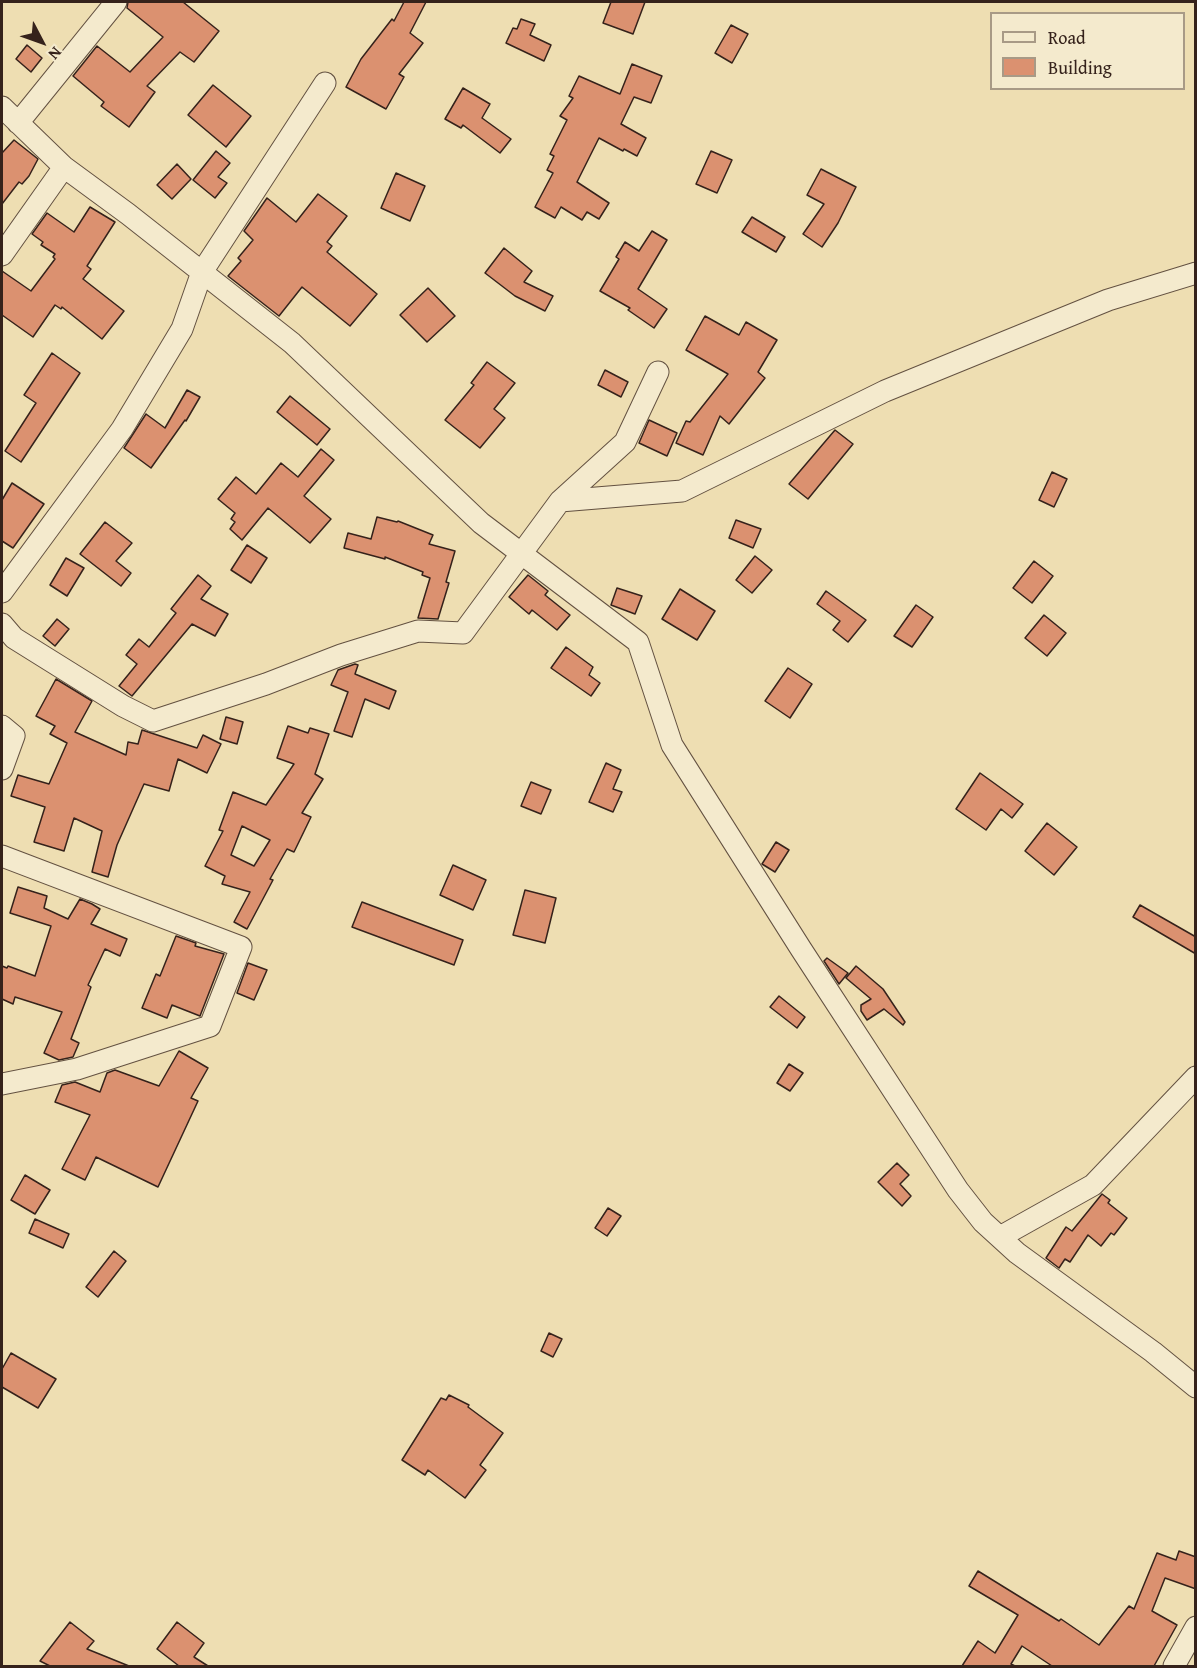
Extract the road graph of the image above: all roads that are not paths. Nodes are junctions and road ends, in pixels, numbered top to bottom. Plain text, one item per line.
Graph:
1 (116, 2) edge
2 (325, 83) dead end
3 (2, 107) edge
4 (18, 123) junction
5 (64, 167) junction
6 (2, 255) edge
7 (202, 272) junction
8 (1196, 273) edge
9 (658, 372) dead end
10 (560, 501) junction
11 (522, 554) junction
12 (2, 592) edge
13 (2, 624) edge
14 (2, 726) edge
15 (2, 769) edge
16 (2, 856) edge
17 (1196, 1077) edge
18 (2, 1084) edge
19 (1000, 1237) junction
20 (1196, 1387) edge
21 (1196, 1627) edge
22 (1173, 1666) edge

1 - 4 street
2 - 7 street
3 - 4 street
4 - 5 street
5 - 6 street
5 - 7 street
7 - 11 street
7 - 12 street
8 - 10 street
9 - 10 street
10 - 11 street
11 - 13 street
11 - 19 street
14 - 15 street
16 - 18 street
17 - 19 street
19 - 20 street
21 - 22 street

